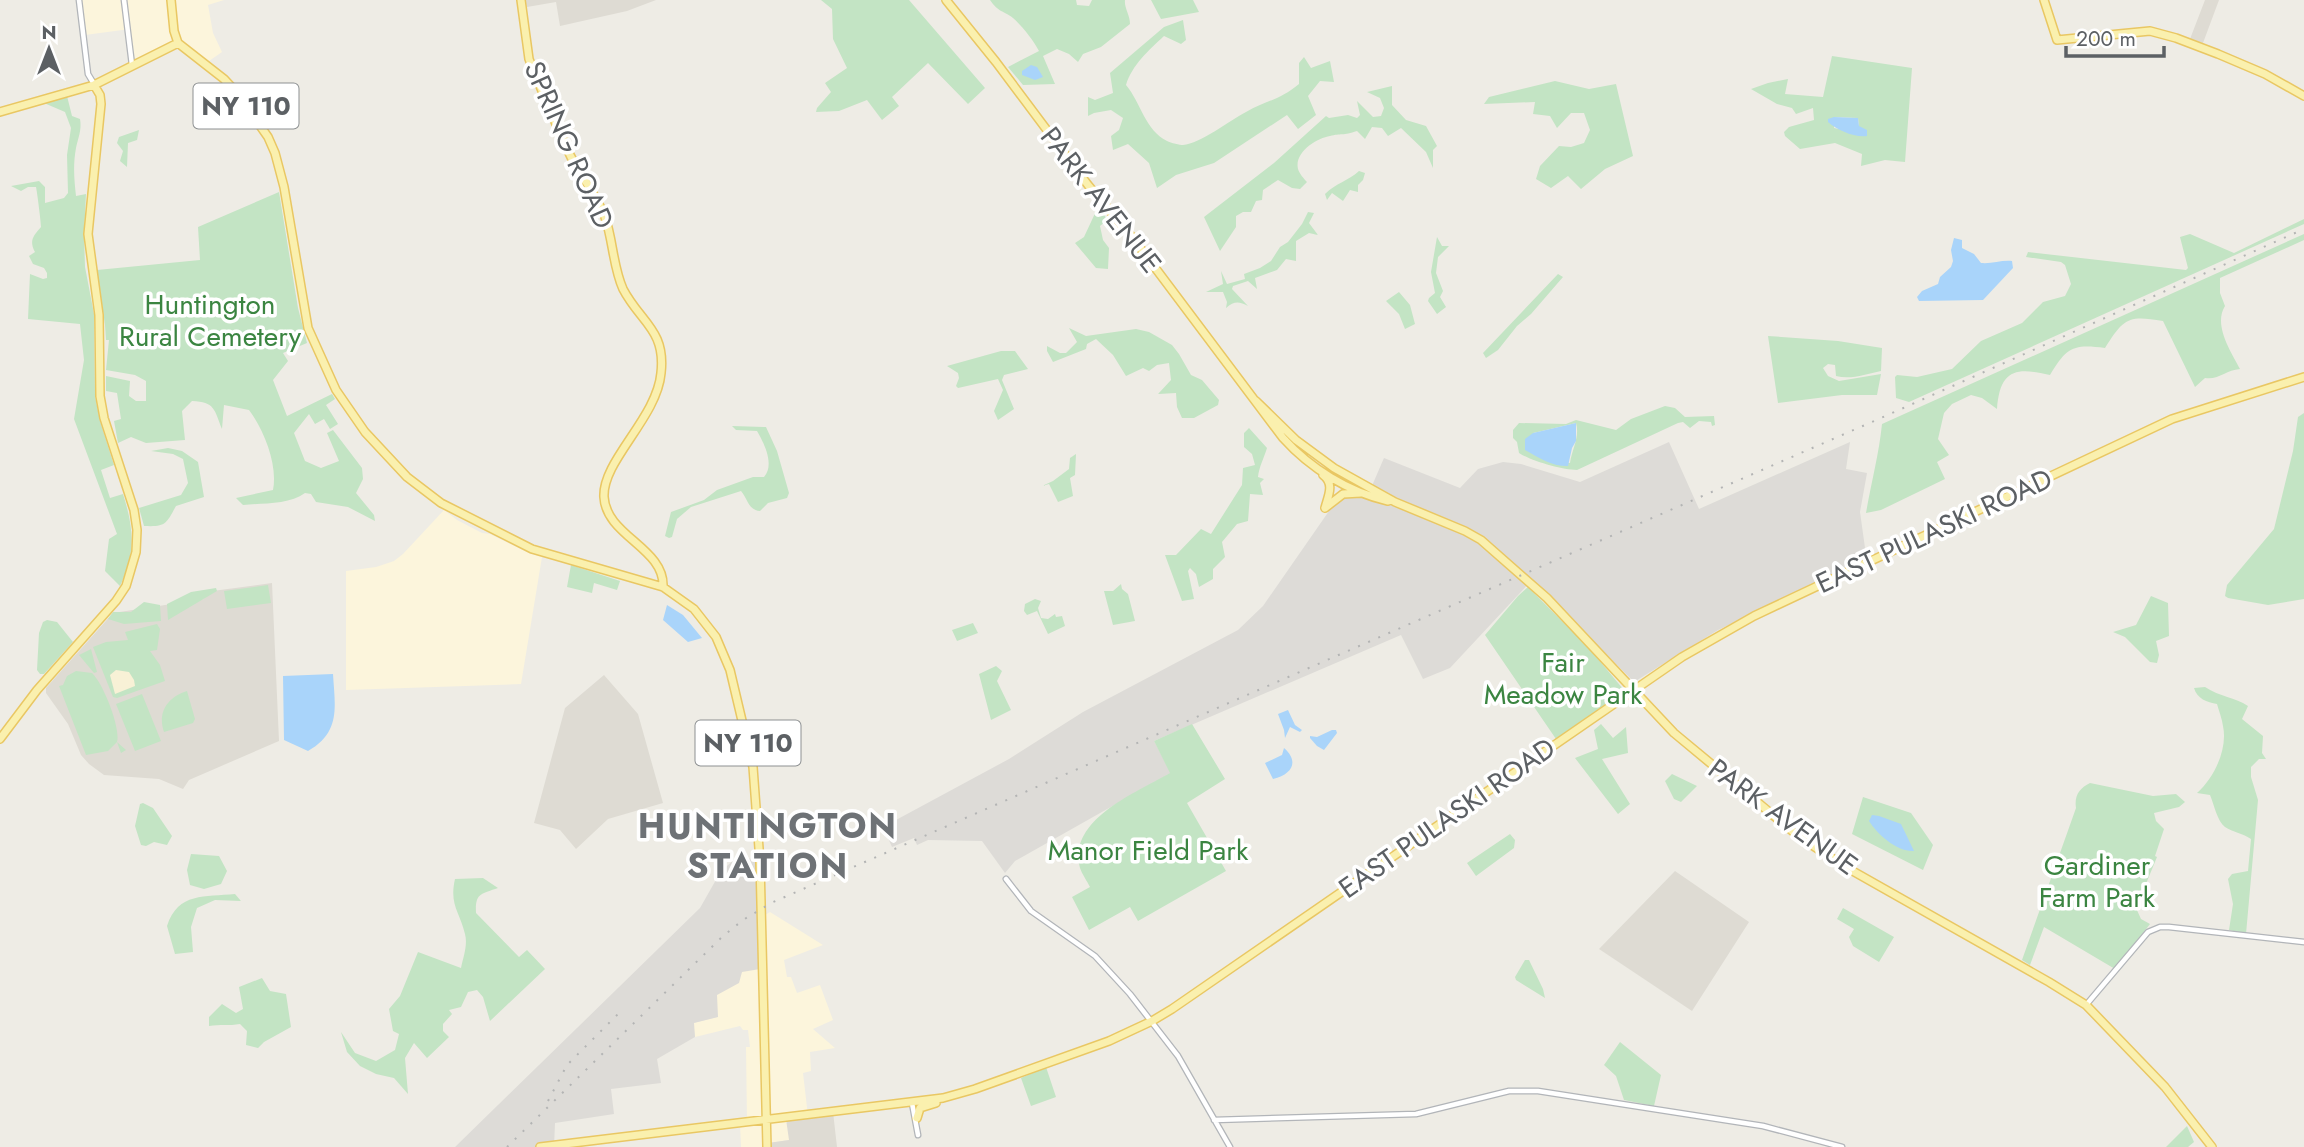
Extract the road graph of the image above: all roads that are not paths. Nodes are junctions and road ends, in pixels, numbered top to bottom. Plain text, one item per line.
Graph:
1 (79, 0) edge
2 (124, 0) edge
3 (171, 0) edge
4 (521, 0) edge
5 (946, 0) edge
6 (2044, 0) edge
7 (178, 43) junction
8 (132, 67) junction
9 (107, 79) junction
10 (94, 85) junction
11 (2304, 96) edge
12 (101, 104) junction
13 (0, 112) edge
14 (2304, 377) edge
15 (1256, 401) junction
16 (1283, 438) junction
17 (1296, 440) junction
18 (1312, 465) junction
19 (1334, 468) junction
20 (1341, 482) junction
21 (1365, 493) junction
22 (1392, 500) junction
23 (663, 587) junction
24 (1634, 691) junction
25 (0, 739) edge
26 (1006, 879) dead end
27 (2304, 942) edge
28 (2086, 1005) junction
29 (1152, 1021) junction
30 (943, 1098) junction
31 (912, 1103) junction
32 (917, 1118) junction
33 (767, 1120) junction
34 (1214, 1120) junction
35 (918, 1135) dead end
36 (540, 1147) edge
37 (767, 1147) edge
38 (1230, 1147) edge
39 (1842, 1147) edge
40 (2212, 1147) edge

1 - 10 street
2 - 8 street
3 - 7 main road
4 - 23 main road, SPRING ROAD
5 - 15 main road, PARK AVENUE
6 - 11 main road
7 - 8 main road
7 - 23 main road, NY 110
8 - 9 main road
9 - 10 main road
9 - 12 main road
10 - 12 main road
10 - 13 main road
12 - 25 main road
14 - 24 main road, EAST PULASKI ROAD
15 - 16 main road, PARK AVENUE
15 - 17 main road, PARK AVENUE
16 - 17 main road
16 - 18 main road, PARK AVENUE
17 - 19 main road, PARK AVENUE
18 - 20 main road, PARK AVENUE
18 - 21 main road
19 - 20 main road
19 - 22 main road, PARK AVENUE
20 - 21 main road, PARK AVENUE
20 - 22 main road
21 - 22 main road, PARK AVENUE
22 - 24 main road, PARK AVENUE
23 - 33 main road, NY 110
24 - 28 main road, PARK AVENUE
24 - 29 main road, EAST PULASKI ROAD
26 - 29 street
27 - 28 street
28 - 40 main road, PARK AVENUE
29 - 30 main road, EAST PULASKI ROAD
29 - 34 street
30 - 31 main road, EAST PULASKI ROAD
30 - 32 main road
31 - 32 street
31 - 33 main road, EAST PULASKI ROAD
32 - 35 street
33 - 36 main road, EAST PULASKI ROAD
33 - 37 main road, NY 110
34 - 38 street
34 - 39 street

